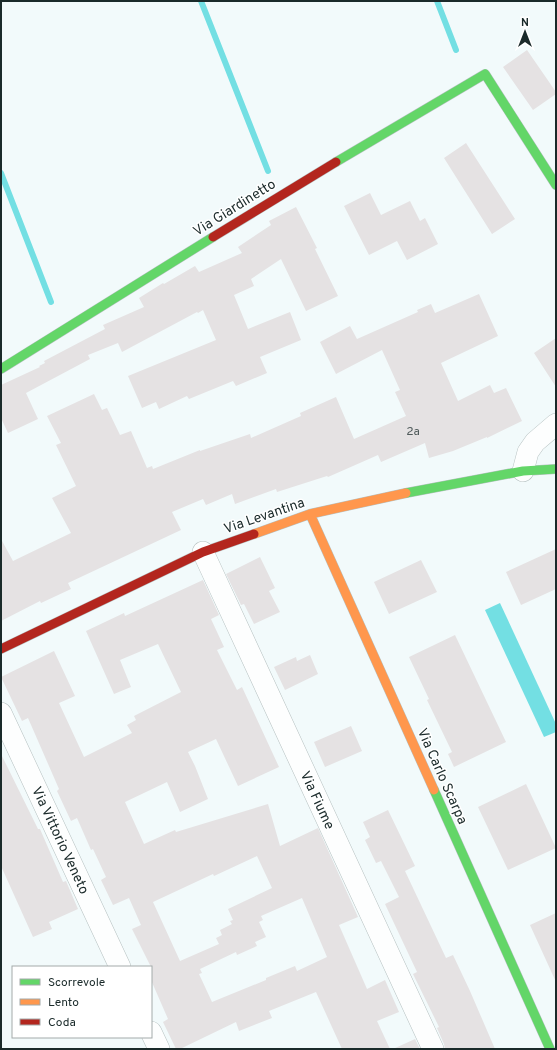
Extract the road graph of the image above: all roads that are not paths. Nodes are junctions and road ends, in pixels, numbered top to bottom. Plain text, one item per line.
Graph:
1 (556, 185) edge
2 (1, 369) edge
3 (556, 424) edge
4 (556, 469) edge
5 (523, 472) junction
6 (310, 514) junction
7 (203, 552) junction
8 (1, 649) edge
9 (1, 713) edge
10 (120, 966) edge
11 (152, 1034) edge
12 (556, 1047) edge
13 (159, 1049) edge
14 (433, 1049) edge
15 (551, 1049) edge

1 - 2 street, Via Giardinetto
3 - 5 street
4 - 5 street, Via Levantina
5 - 6 street, Via Levantina
6 - 7 street, Via Levantina
6 - 15 street, Via Carlo Scarpa
7 - 8 street, Via Levantina
7 - 14 street, Via Fiume
9 - 10 street, Via Vittorio Veneto
11 - 13 street
12 - 15 street

